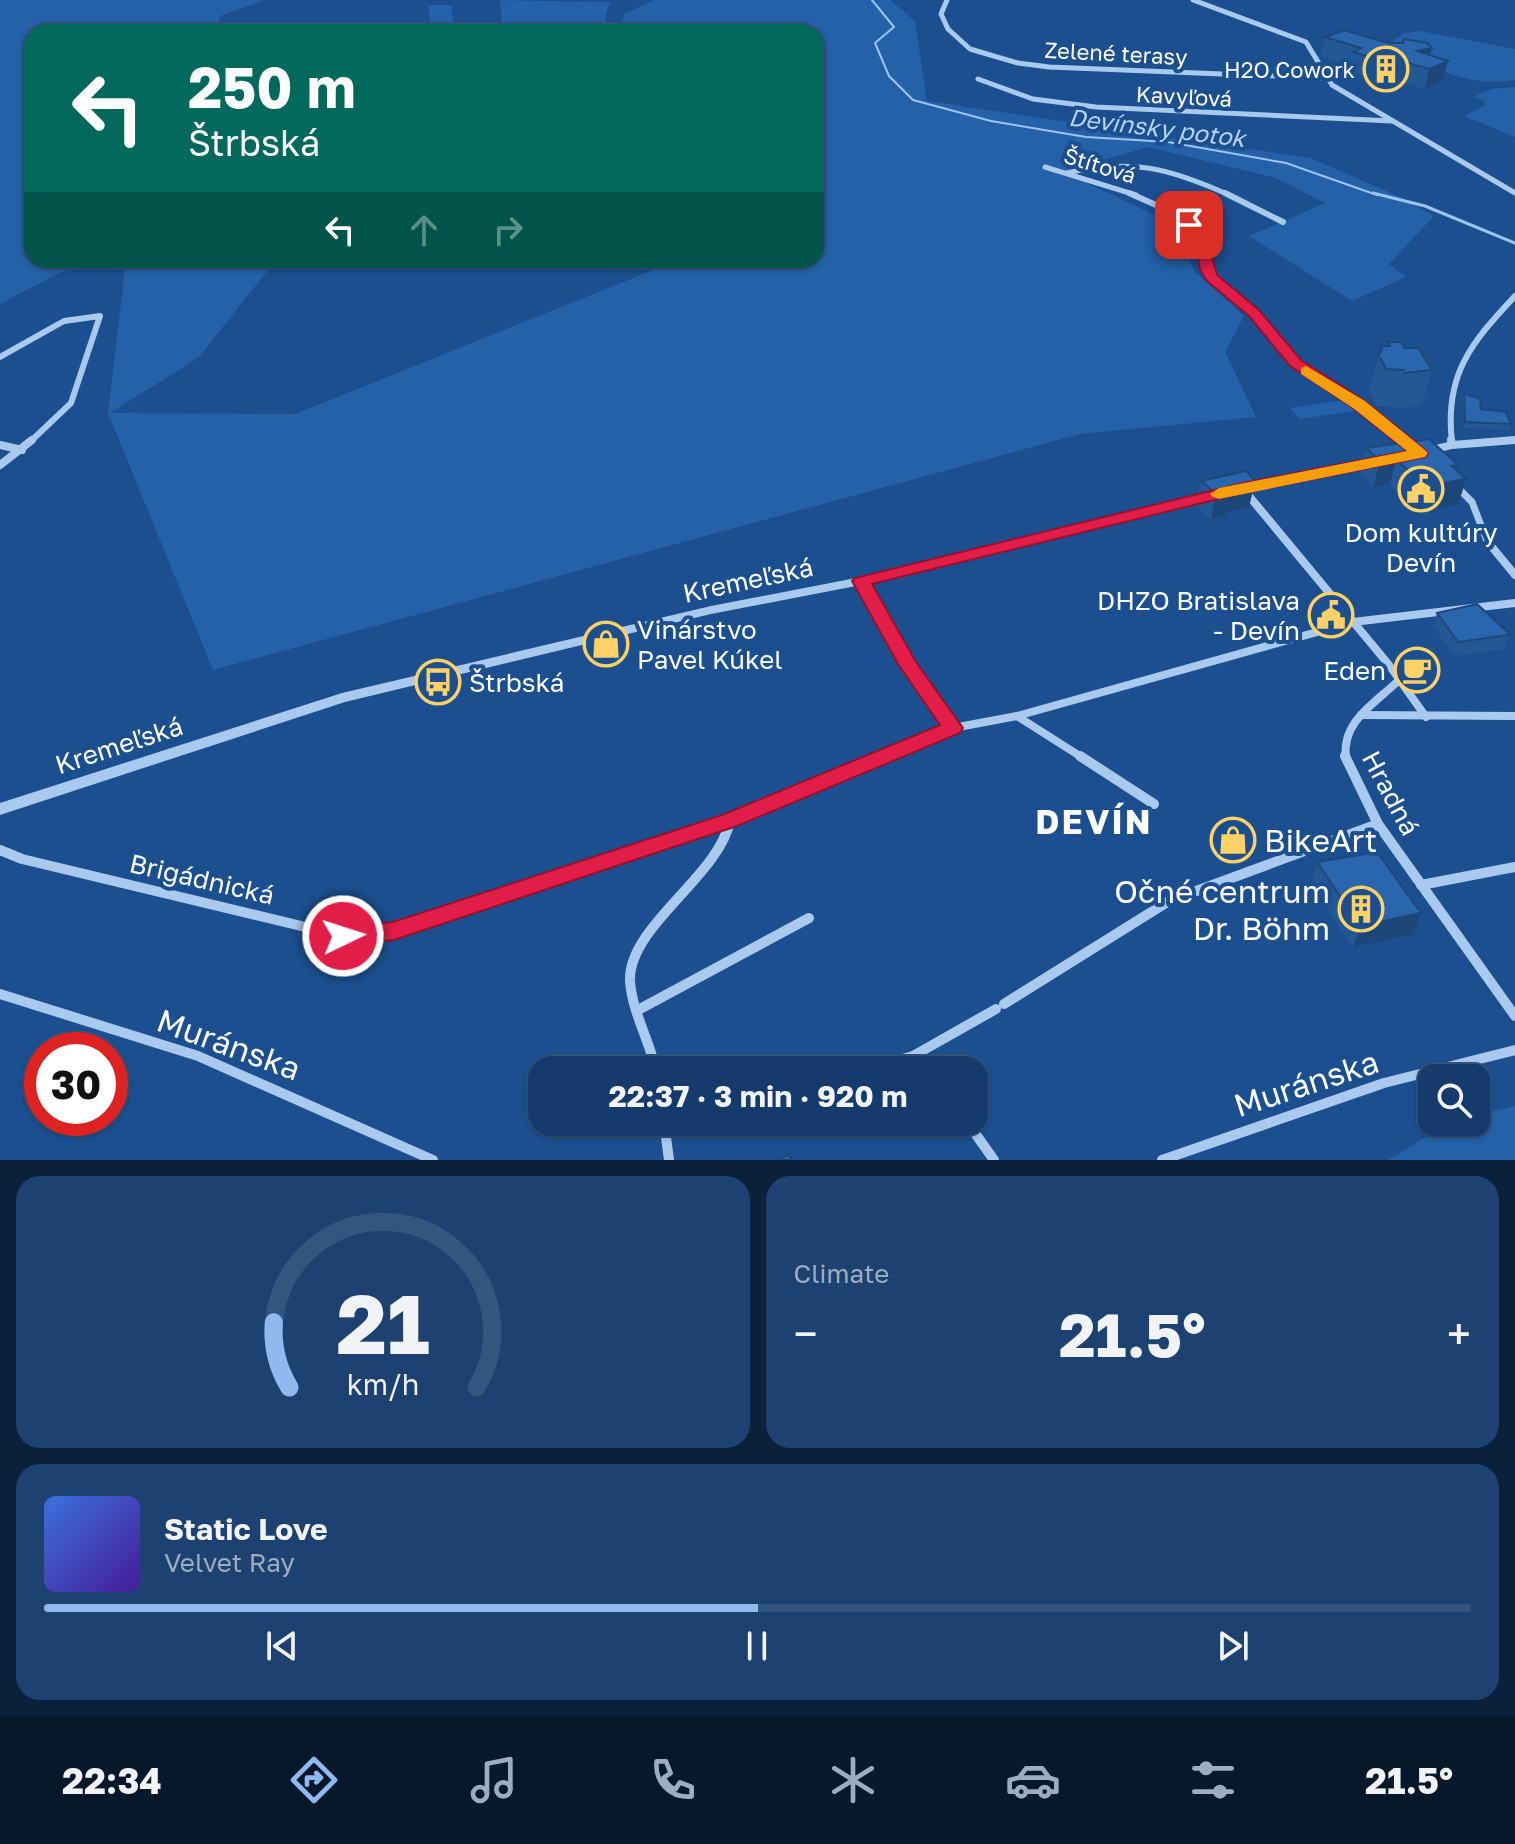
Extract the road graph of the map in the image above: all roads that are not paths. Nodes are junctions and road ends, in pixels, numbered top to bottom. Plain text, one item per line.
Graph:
1 (947, 0) edge
2 (1193, 0) edge
3 (1325, 78) junction
4 (978, 79) dead end
5 (1392, 121) junction
6 (1045, 167) dead end
7 (1067, 174) junction
8 (1515, 193) edge
9 (1283, 222) dead end
10 (1515, 296) edge
11 (0, 357) edge
12 (1515, 440) edge
13 (0, 445) edge
14 (1452, 445) junction
15 (22, 450) junction
16 (1424, 456) junction
17 (0, 465) edge
18 (1453, 483) edge
19 (1243, 488) junction
20 (1487, 541) joint
21 (1515, 575) edge
22 (861, 581) junction
23 (1515, 603) edge
24 (1353, 622) junction
25 (1399, 680) junction
26 (1360, 715) junction
27 (1017, 716) junction
28 (1515, 716) edge
29 (1426, 717) junction
30 (953, 728) junction
31 (1154, 804) dead end
32 (0, 809) edge
33 (730, 820) junction
34 (1378, 824) junction
35 (0, 850) edge
36 (1515, 867) edge
37 (1421, 885) junction
38 (809, 918) dead end
39 (0, 994) edge
40 (638, 1010) junction
41 (1515, 1016) edge
42 (1515, 1050) edge
43 (654, 1056) edge
44 (913, 1056) edge
45 (666, 1136) edge
46 (977, 1136) edge
47 (433, 1160) edge
48 (669, 1160) edge
49 (994, 1160) edge
50 (1162, 1160) edge

1 - 3 street, Zelené terasy
2 - 3 street
3 - 5 street
4 - 5 street, Kavyľová
5 - 8 street
6 - 7 street, Štítová
7 - 9 street
7 - 16 street, Štítová
10 - 14 street
11 - 15 street
12 - 14 street, Kremeľská
13 - 15 street
14 - 16 street, Kremeľská
15 - 17 street
16 - 19 street, Kremeľská
18 - 20 street
19 - 22 street, Kremeľská
19 - 24 street
20 - 21 street
22 - 30 street
22 - 32 street, Kremeľská
23 - 24 street, Brigádnická
24 - 25 street
24 - 27 street, Brigádnická
25 - 26 street, Hradná
25 - 29 street
26 - 29 street
26 - 34 street, Hradná
27 - 30 street, Brigádnická
27 - 31 street
28 - 29 street
30 - 33 street, Brigádnická
33 - 35 street, Brigádnická
33 - 40 street
34 - 37 street, Hradná
34 - 44 street
36 - 37 street
37 - 41 street, Hradná
38 - 40 street
39 - 47 street, Muránska
40 - 43 street
42 - 50 street, Muránska
45 - 48 street
46 - 49 street

